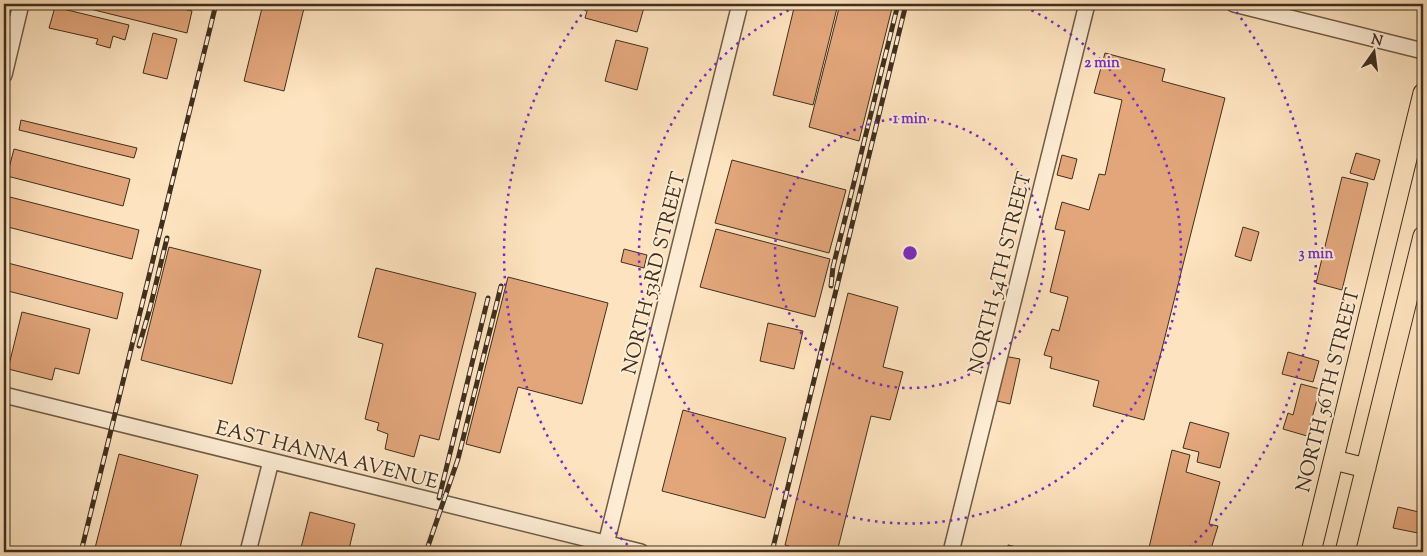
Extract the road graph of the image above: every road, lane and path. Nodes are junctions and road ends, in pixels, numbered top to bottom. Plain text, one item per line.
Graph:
1 (21, 4) edge
2 (740, 4) edge
3 (1087, 4) edge
4 (1234, 4) edge
5 (1423, 51) edge
6 (4, 76) edge
7 (1423, 93) edge
8 (1423, 236) edge
9 (4, 395) edge
10 (1334, 460) junction
11 (271, 462) junction
12 (1366, 468) junction
13 (605, 548) edge
14 (248, 552) edge
15 (641, 552) edge
16 (951, 552) edge
17 (1311, 552) edge
18 (1345, 552) edge

1 - 6 street
2 - 13 street, NORTH 53RD STREET
3 - 16 street, NORTH 54TH STREET
4 - 5 street
7 - 10 main road, NORTH 56TH STREET
8 - 12 main road
9 - 11 street, EAST HANNA AVENUE
10 - 12 main road
10 - 17 main road, NORTH 56TH STREET
11 - 13 street, EAST HANNA AVENUE
11 - 14 street
12 - 18 main road
13 - 15 street, EAST HANNA AVENUE

